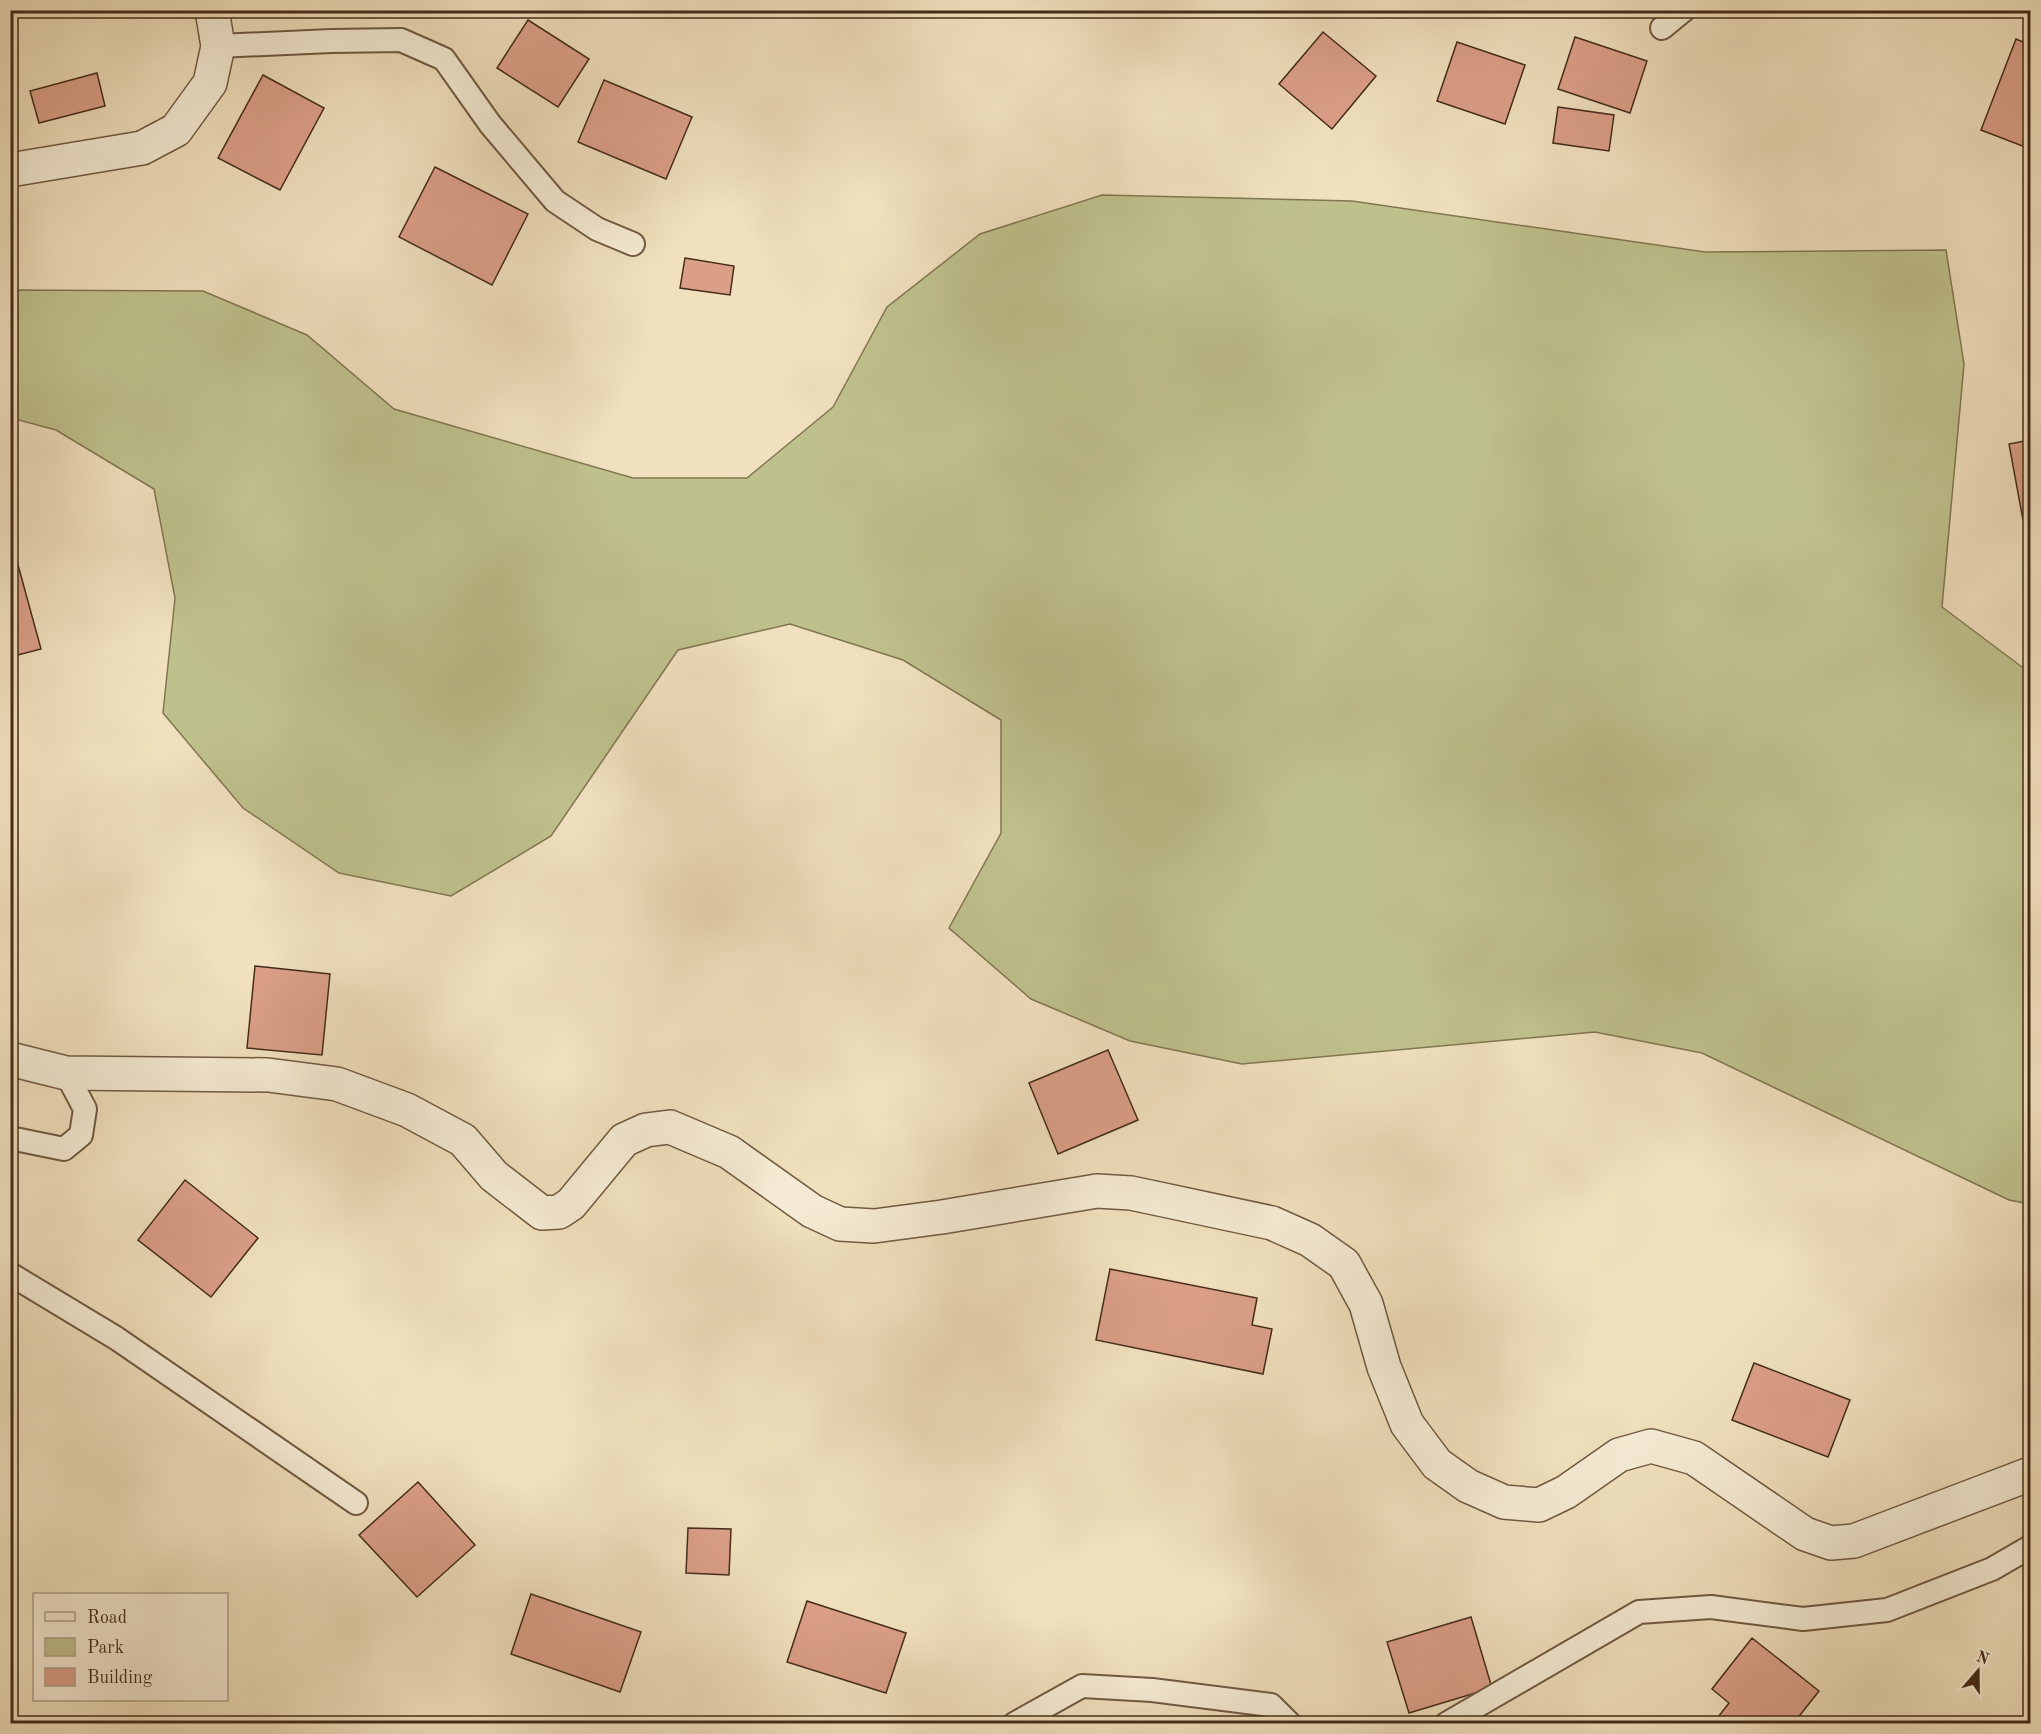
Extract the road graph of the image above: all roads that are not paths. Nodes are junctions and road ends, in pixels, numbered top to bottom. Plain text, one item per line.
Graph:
1 (212, 10) edge
2 (1684, 10) edge
3 (1662, 28) dead end
4 (218, 46) junction
5 (10, 170) edge
6 (633, 244) dead end
7 (10, 1059) edge
8 (66, 1073) junction
9 (10, 1138) edge
10 (10, 1274) edge
11 (2031, 1474) edge
12 (356, 1503) dead end
13 (2031, 1547) edge
14 (1014, 1724) edge
15 (1290, 1724) edge
16 (1446, 1724) edge

1 - 4 street
2 - 3 lane
4 - 5 street
4 - 6 lane
7 - 8 street
8 - 9 lane
8 - 11 street
10 - 12 lane
13 - 16 lane
14 - 15 lane

